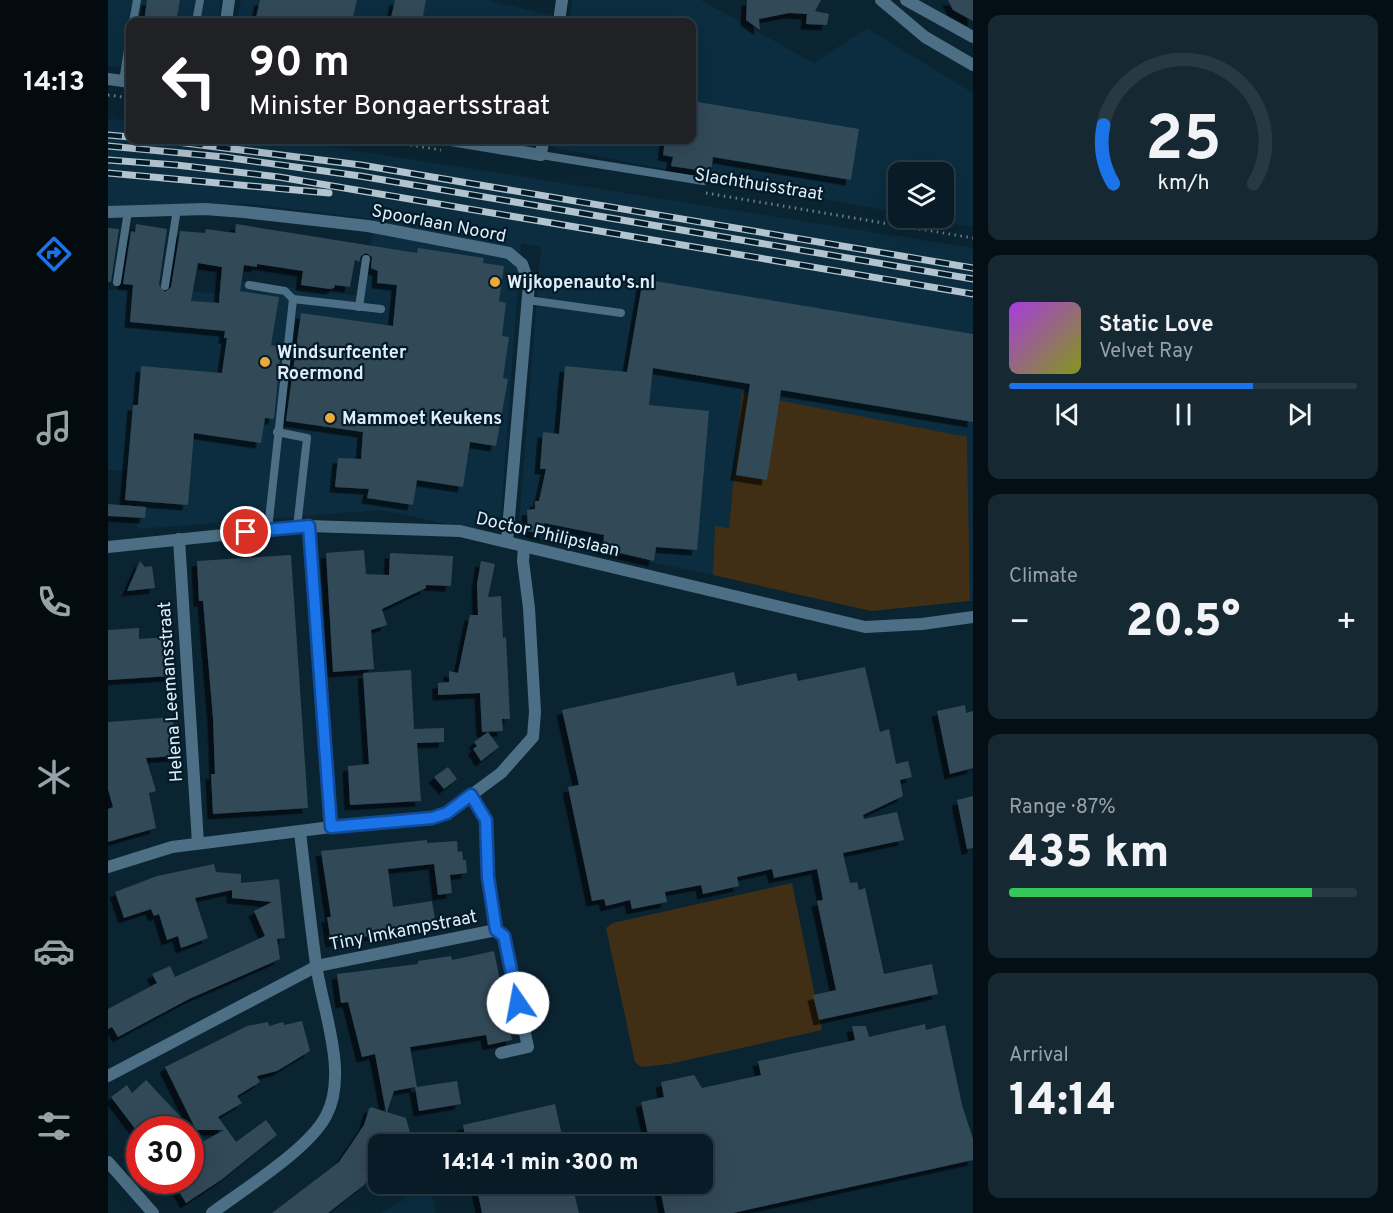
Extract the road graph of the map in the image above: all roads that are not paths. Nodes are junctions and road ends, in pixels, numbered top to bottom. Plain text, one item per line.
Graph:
1 (137, 0) edge
2 (200, 0) edge
3 (229, 0) edge
4 (562, 0) edge
5 (881, 0) edge
6 (906, 0) edge
7 (896, 4) edge
8 (134, 18) edge
9 (197, 18) edge
10 (227, 18) edge
11 (560, 18) edge
12 (973, 37) edge
13 (973, 65) edge
14 (108, 79) edge
15 (126, 82) edge
16 (477, 144) edge
17 (542, 144) edge
18 (541, 154) junction
19 (703, 181) dead end
20 (177, 209) junction
21 (128, 211) junction
22 (108, 212) edge
23 (366, 259) dead end
24 (117, 282) dead end
25 (249, 285) dead end
26 (165, 286) dead end
27 (293, 299) junction
28 (528, 300) junction
29 (359, 307) junction
30 (381, 309) dead end
31 (621, 313) dead end
32 (277, 432) junction
33 (303, 527) junction
34 (268, 529) junction
35 (178, 539) junction
36 (507, 541) junction
37 (108, 547) edge
38 (524, 547) junction
39 (973, 618) edge
40 (471, 795) junction
41 (331, 827) junction
42 (300, 832) junction
43 (198, 843) junction
44 (108, 867) edge
45 (496, 930) junction
46 (316, 966) junction
47 (501, 1053) dead end
48 (108, 1076) edge
49 (108, 1162) edge
50 (153, 1213) edge
51 (212, 1213) edge

1 - 8 lane
2 - 9 lane
3 - 10 street
4 - 11 street
5 - 7 street
6 - 12 street
7 - 13 street
14 - 15 street
16 - 18 street, Slachthuisstraat
17 - 18 street
18 - 19 lane, Slachthuisstraat
20 - 21 street, Spoorlaan Noord
20 - 26 lane
20 - 28 street, Spoorlaan Noord
21 - 22 street, Spoorlaan Noord
21 - 24 lane
23 - 29 lane
25 - 27 lane
27 - 29 lane
27 - 32 lane
28 - 31 lane
28 - 36 street, Spoorlaan Noord
29 - 30 lane
32 - 33 lane
32 - 34 lane
33 - 34 street, Doctor Philipslaan
33 - 36 street, Doctor Philipslaan
33 - 41 street
34 - 35 street, Doctor Philipslaan
35 - 37 street, Doctor Philipslaan
35 - 43 street, Helena Leemansstraat
36 - 38 street, Doctor Philipslaan
38 - 39 street, Doctor Philipslaan
38 - 40 street
40 - 41 street
40 - 45 street
41 - 42 street
42 - 43 street
42 - 46 street
43 - 44 street
45 - 46 street, Tiny Imkampstraat
45 - 47 street
46 - 48 street, Tiny Imkampstraat
46 - 51 street
49 - 50 street

